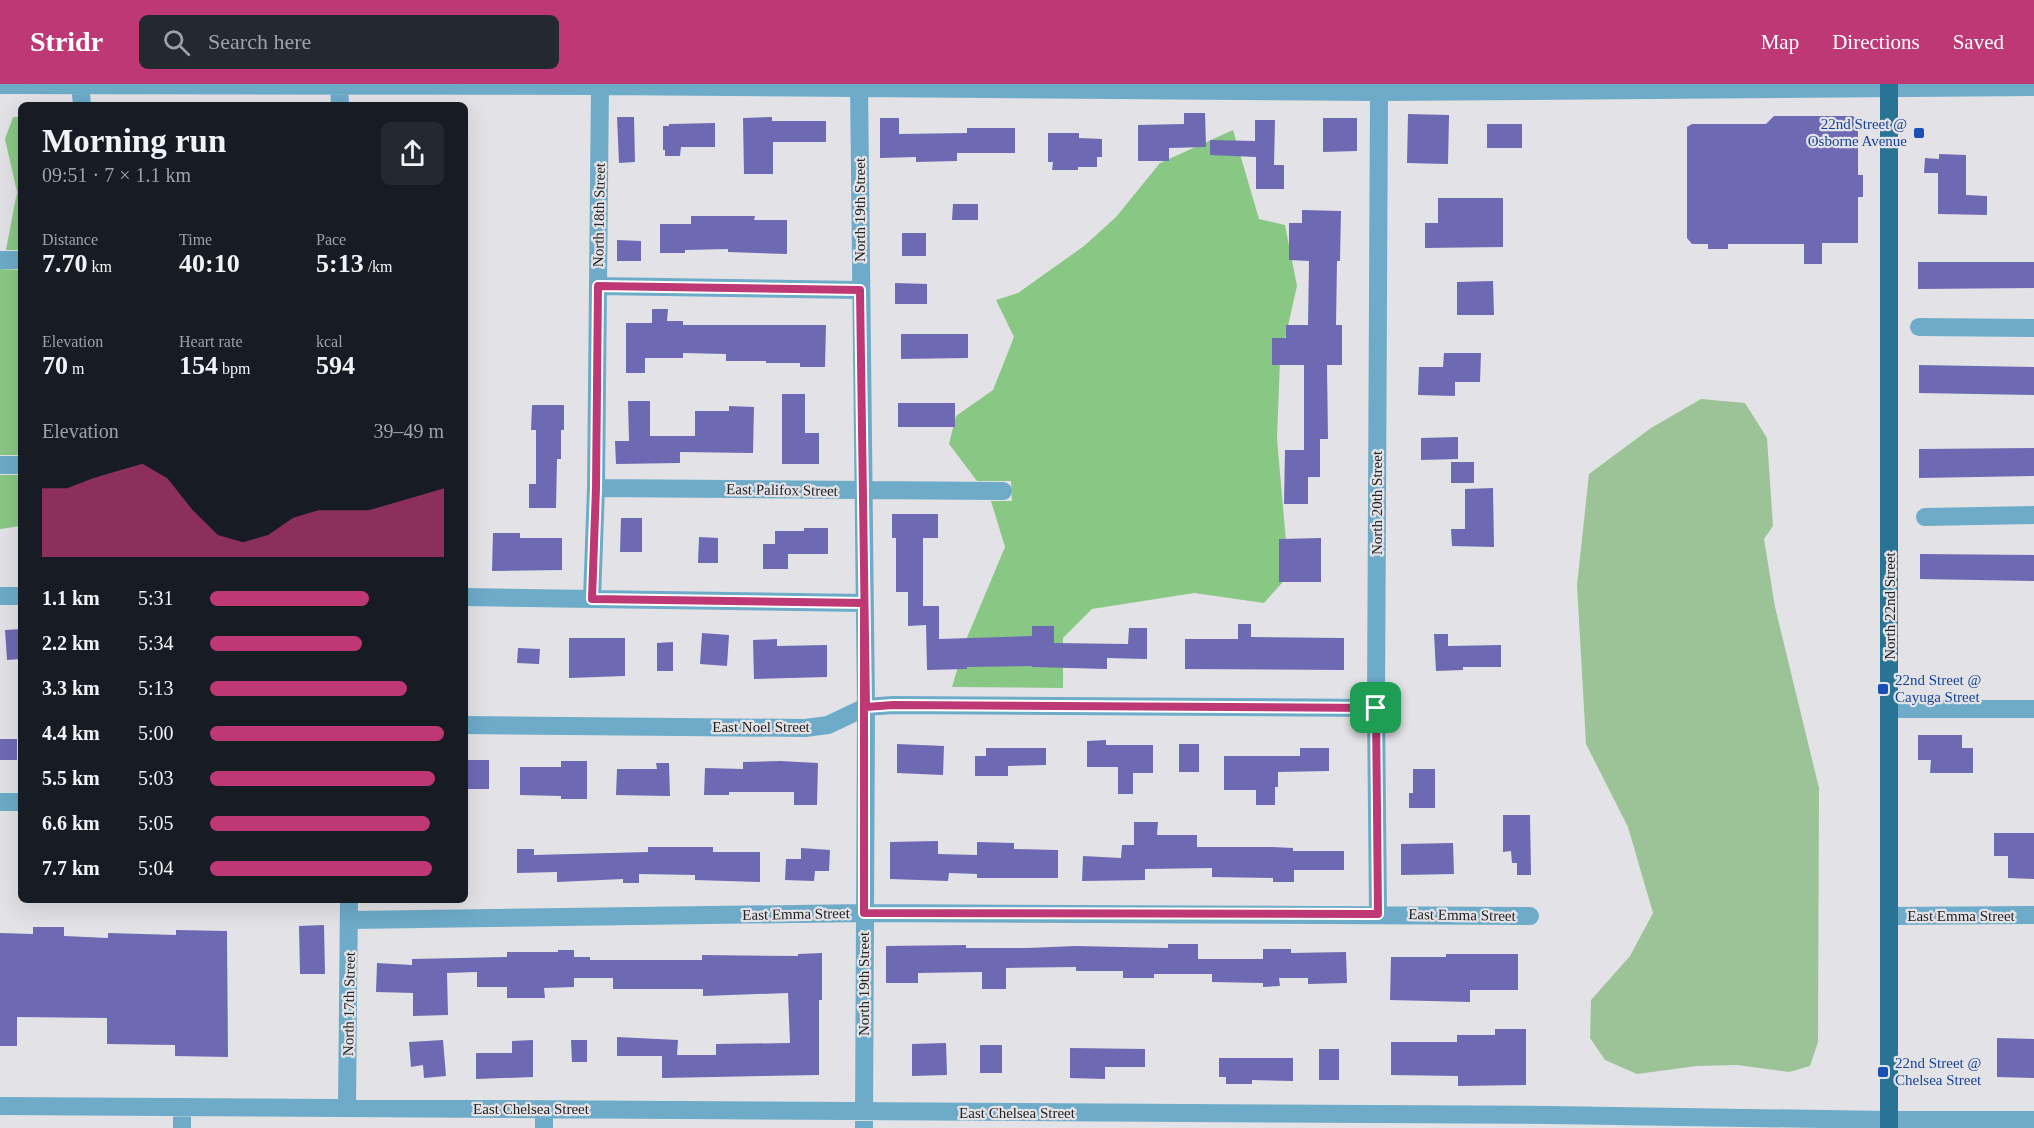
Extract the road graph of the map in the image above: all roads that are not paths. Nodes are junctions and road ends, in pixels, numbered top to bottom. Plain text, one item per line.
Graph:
1 (0, 84) edge
2 (80, 84) edge
3 (339, 85) edge
4 (600, 85) edge
5 (859, 86) edge
6 (1889, 86) edge
7 (2034, 87) edge
8 (1379, 92) junction
9 (82, 102) edge
10 (340, 102) edge
11 (0, 260) edge
12 (18, 260) edge
13 (598, 286) junction
14 (860, 290) junction
15 (1919, 327) dead end
16 (2034, 328) edge
17 (0, 465) edge
18 (18, 465) edge
19 (596, 488) junction
20 (863, 491) junction
21 (1003, 491) dead end
22 (2034, 515) edge
23 (1925, 517) dead end
24 (0, 596) edge
25 (18, 596) edge
26 (468, 597) edge
27 (592, 599) junction
28 (864, 603) junction
29 (866, 707) junction
30 (1376, 708) junction
31 (1889, 709) junction
32 (2034, 709) edge
33 (468, 725) edge
34 (0, 802) edge
35 (18, 802) edge
36 (349, 903) edge
37 (864, 913) junction
38 (1378, 914) junction
39 (2034, 915) edge
40 (1530, 916) dead end
41 (1889, 916) junction
42 (350, 920) junction
43 (0, 1106) edge
44 (182, 1107) junction
45 (347, 1108) junction
46 (544, 1109) junction
47 (864, 1120) edge
48 (1189, 1120) edge
49 (2034, 1120) edge
50 (1549, 1121) edge
51 (1889, 1124) edge
52 (182, 1128) edge
53 (544, 1128) edge

1 - 2 street
2 - 3 street
2 - 9 street
3 - 4 street
3 - 10 street
4 - 5 street
4 - 13 street, North 18th Street
5 - 8 street
5 - 14 street, North 19th Street
6 - 7 street
6 - 8 street
6 - 31 main road, North 22nd Street
8 - 30 street, North 20th Street
11 - 12 street
13 - 14 street
13 - 19 street, North 18th Street
14 - 20 street, North 19th Street
15 - 16 street
17 - 18 street
19 - 20 street, East Palifox Street
19 - 27 street, North 18th Street
20 - 21 street, East Palifox Street
20 - 28 street, North 19th Street
22 - 23 street
24 - 25 street
26 - 27 street
27 - 28 street
28 - 29 street, North 19th Street
29 - 30 street, East Noel Street
29 - 33 street, East Noel Street
29 - 37 street, North 19th Street
30 - 38 street, North 20th Street
31 - 32 street
31 - 41 main road, North 22nd Street
34 - 35 street
36 - 42 street, North 17th Street
37 - 38 street, East Emma Street
37 - 42 street, East Emma Street
37 - 47 street, North 19th Street
38 - 40 street, East Emma Street
39 - 41 street, East Emma Street
41 - 51 main road, North 22nd Street
42 - 45 street, North 17th Street
43 - 44 street, East Chelsea Street
44 - 45 street, East Chelsea Street
44 - 52 street
45 - 46 street, East Chelsea Street
46 - 47 street, East Chelsea Street
46 - 53 street
47 - 48 street, East Chelsea Street
48 - 50 street, East Chelsea Street
49 - 51 street, East Chelsea Street
50 - 51 street, East Chelsea Street

